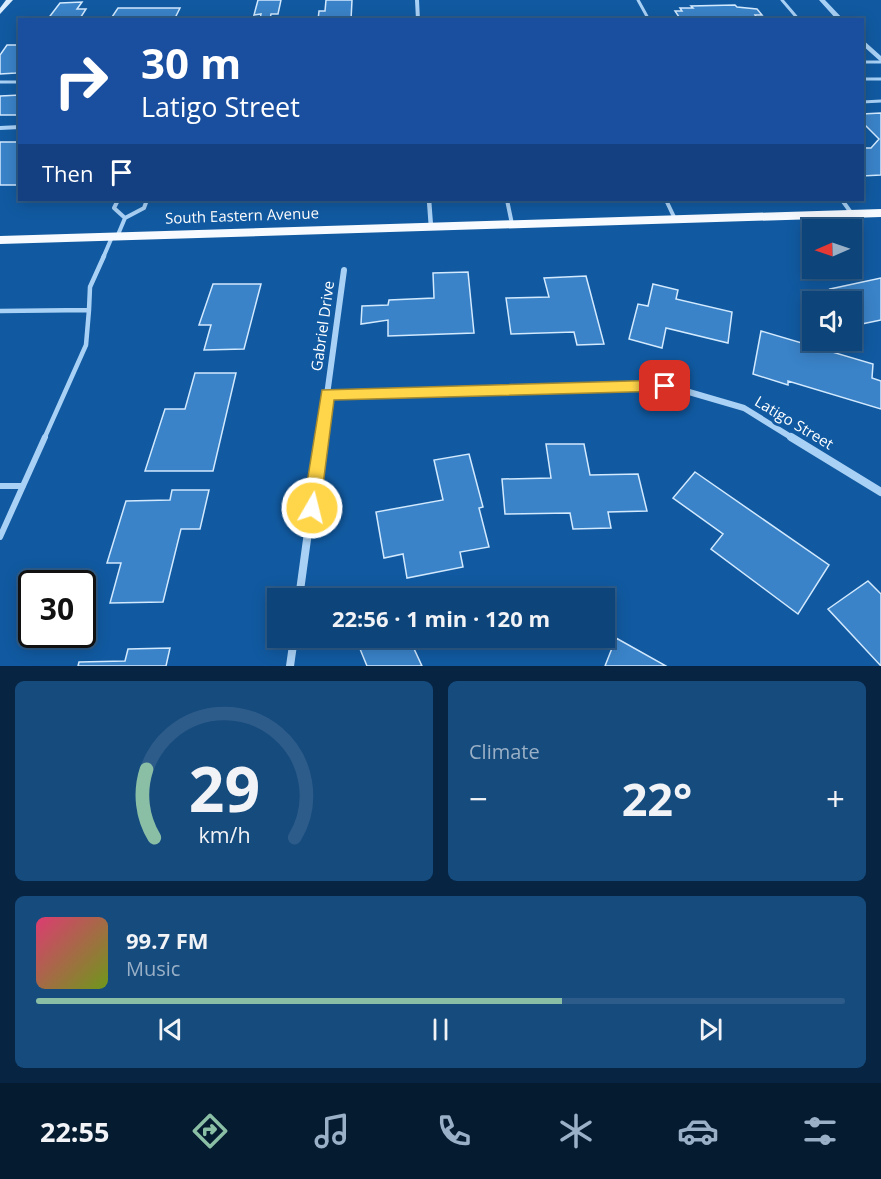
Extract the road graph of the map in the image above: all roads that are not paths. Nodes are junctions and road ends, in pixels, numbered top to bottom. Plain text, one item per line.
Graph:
1 (10, 0) edge
2 (417, 0) edge
3 (638, 0) edge
4 (782, 0) edge
5 (822, 0) edge
6 (0, 12) edge
7 (418, 18) edge
8 (648, 18) edge
9 (797, 18) edge
10 (839, 18) edge
11 (864, 43) edge
12 (881, 61) edge
13 (864, 62) edge
14 (864, 79) edge
15 (881, 79) edge
16 (0, 82) edge
17 (18, 82) edge
18 (881, 101) edge
19 (864, 102) edge
20 (18, 127) edge
21 (0, 128) edge
22 (118, 201) edge
23 (147, 201) edge
24 (429, 201) edge
25 (507, 201) edge
26 (667, 201) edge
27 (843, 201) edge
28 (881, 213) edge
29 (852, 214) junction
30 (125, 218) junction
31 (676, 219) junction
32 (512, 224) junction
33 (431, 227) junction
34 (114, 237) junction
35 (0, 240) edge
36 (344, 270) dead end
37 (89, 310) junction
38 (0, 311) edge
39 (327, 394) junction
40 (0, 486) edge
41 (23, 486) junction
42 (881, 492) edge
43 (0, 537) edge
44 (300, 588) edge
45 (293, 648) edge
46 (290, 666) edge

1 - 6 main road
2 - 7 street
3 - 8 lane
4 - 9 lane
5 - 10 street
11 - 12 street
12 - 13 lane
14 - 15 lane
16 - 17 lane
18 - 19 lane
20 - 21 lane
22 - 30 lane
23 - 30 lane
24 - 33 street
25 - 32 lane
26 - 31 lane
27 - 29 lane
28 - 29 main road, South Eastern Avenue
29 - 31 main road, South Eastern Avenue
30 - 34 lane
31 - 32 main road, South Eastern Avenue
32 - 33 main road, South Eastern Avenue
33 - 34 main road, South Eastern Avenue
34 - 35 main road, South Eastern Avenue
34 - 37 lane
36 - 39 street, Gabriel Drive
37 - 38 lane
37 - 41 lane
39 - 42 street, Latigo Street
39 - 44 street, Gabriel Drive
40 - 41 lane
41 - 43 lane
45 - 46 street

